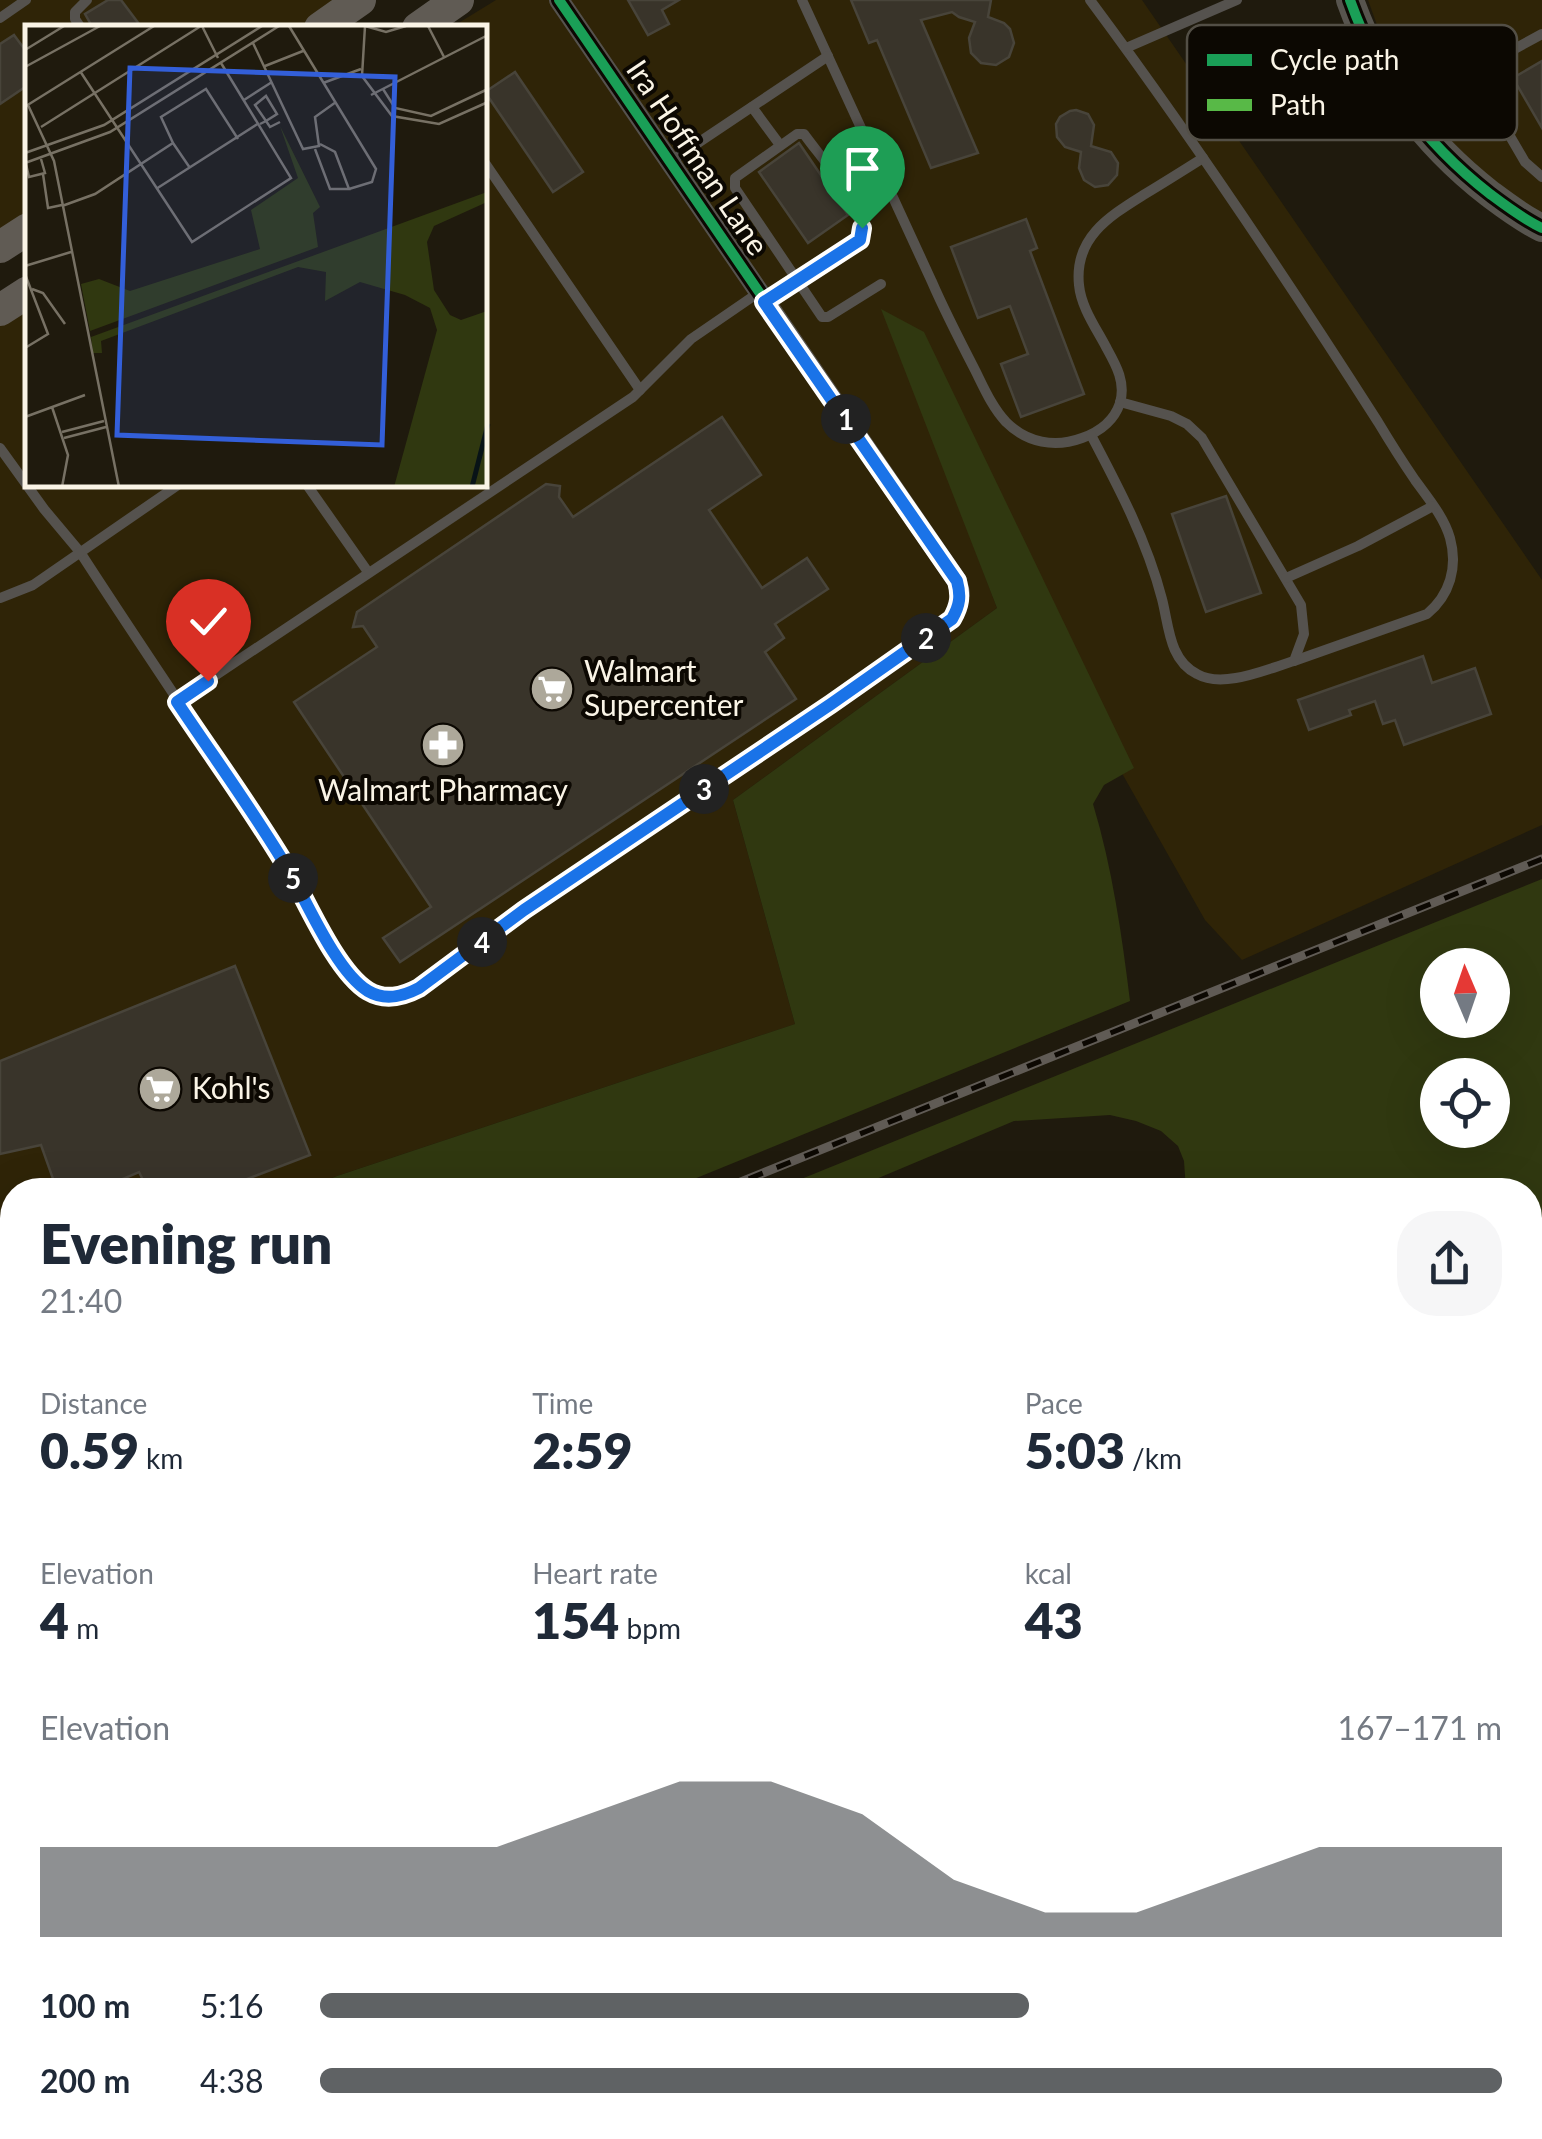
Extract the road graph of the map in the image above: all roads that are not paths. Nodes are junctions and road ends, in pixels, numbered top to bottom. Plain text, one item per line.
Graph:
1 (26, 0) edge
2 (87, 0) edge
3 (360, 0) edge
4 (458, 0) edge
5 (560, 0) edge
6 (802, 0) edge
7 (1090, 0) edge
8 (1237, 0) edge
9 (1350, 0) edge
10 (0, 18) edge
11 (79, 25) edge
12 (324, 25) edge
13 (422, 25) edge
14 (1360, 25) edge
15 (1542, 34) edge
16 (1517, 47) edge
17 (1126, 48) junction
18 (828, 56) junction
19 (752, 107) junction
20 (1187, 135) edge
21 (1190, 140) edge
22 (1429, 140) edge
23 (1512, 140) edge
24 (780, 146) junction
25 (1203, 158) junction
26 (671, 161) junction
27 (488, 167) edge
28 (1542, 177) edge
29 (1542, 228) edge
30 (25, 231) edge
31 (0, 247) edge
32 (798, 281) junction
33 (881, 284) dead end
34 (25, 294) edge
35 (761, 298) junction
36 (0, 310) edge
37 (640, 390) junction
38 (1120, 402) junction
39 (1092, 435) junction
40 (0, 448) edge
41 (25, 483) edge
42 (28, 488) edge
43 (174, 488) edge
44 (309, 488) edge
45 (1433, 506) junction
46 (80, 552) junction
47 (368, 572) junction
48 (1286, 578) junction
49 (960, 593) joint
50 (0, 598) edge
51 (1294, 661) junction
52 (177, 702) junction

1 - 10 lane
2 - 11 lane
3 - 12 main road
4 - 13 main road
5 - 26 street, Ira Hoffman Lane
6 - 18 lane
7 - 17 lane
8 - 17 lane
9 - 14 street
15 - 16 lane
17 - 20 lane
18 - 19 lane
18 - 39 lane
19 - 24 lane
19 - 26 lane
21 - 25 lane
22 - 29 street
23 - 28 lane
24 - 32 lane
24 - 32 lane
25 - 38 lane
25 - 45 lane
26 - 35 street, Ira Hoffman Lane
27 - 37 lane
30 - 31 main road
32 - 33 lane
32 - 35 lane
34 - 36 main road
35 - 37 lane
35 - 49 street, Ira Hoffman Lane
37 - 47 lane
38 - 39 lane
38 - 48 lane
39 - 51 lane
40 - 41 lane
42 - 46 lane
43 - 46 lane
44 - 47 lane
45 - 48 lane
45 - 51 lane
46 - 50 lane
46 - 52 lane
47 - 52 lane
48 - 51 lane
49 - 52 lane

